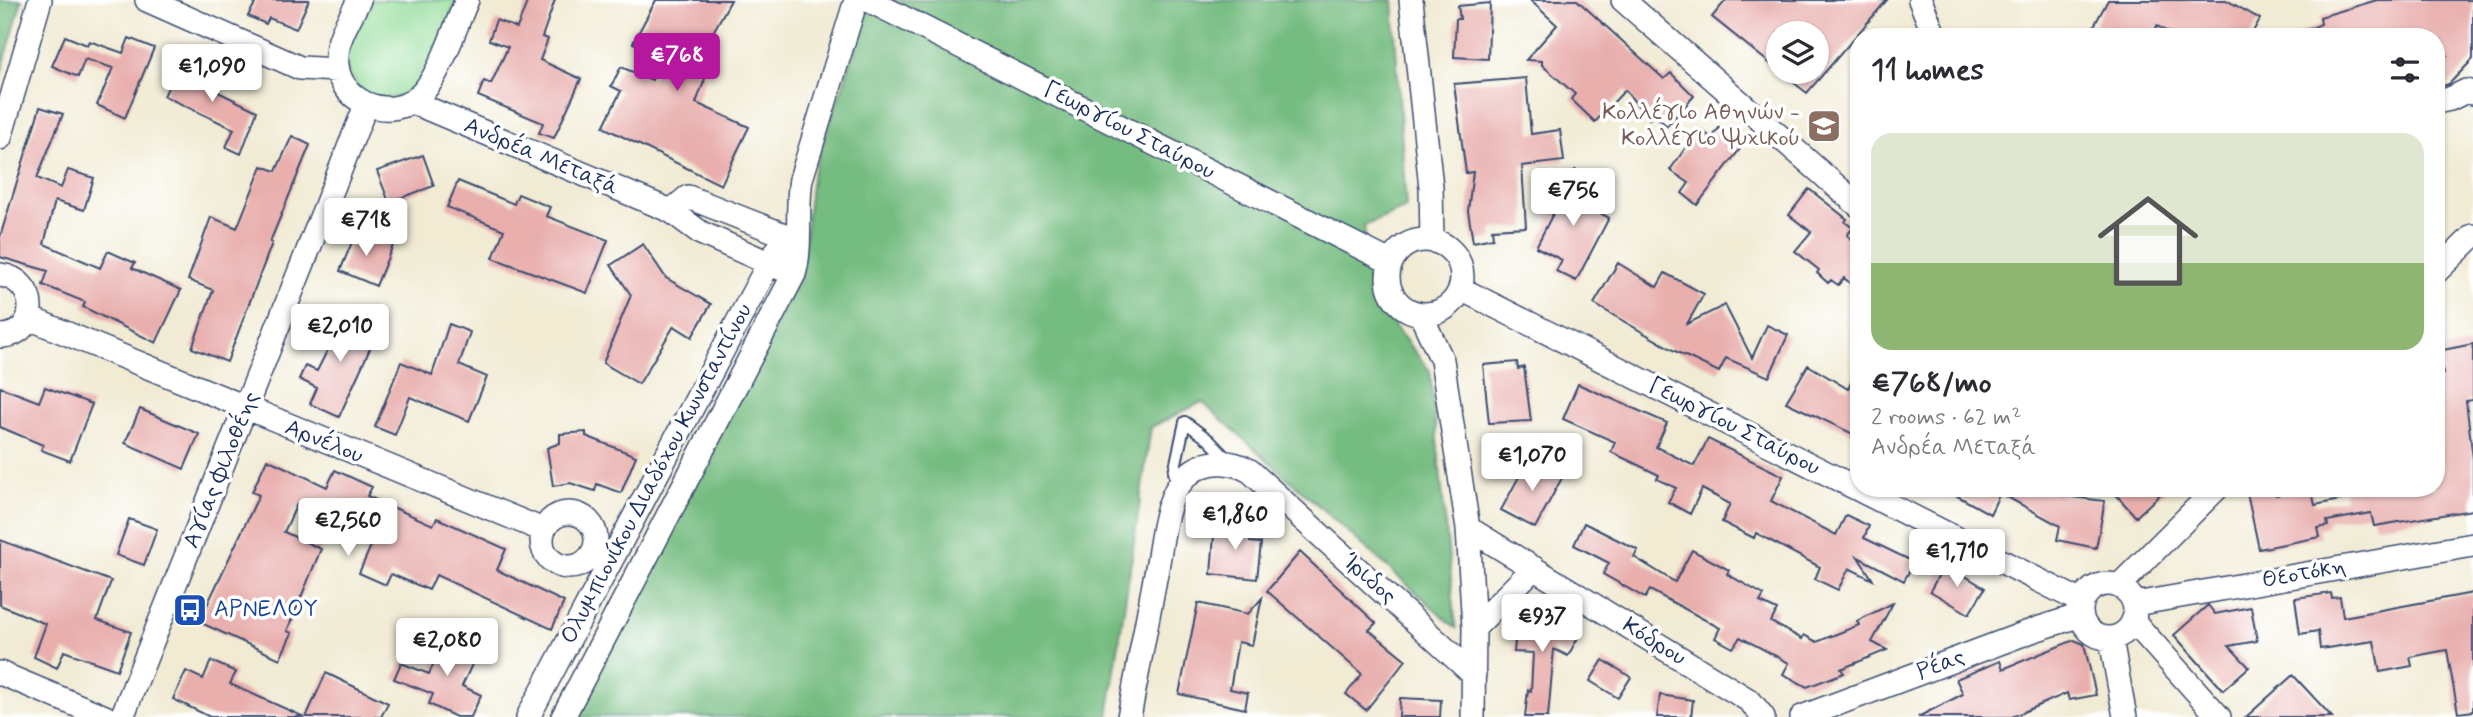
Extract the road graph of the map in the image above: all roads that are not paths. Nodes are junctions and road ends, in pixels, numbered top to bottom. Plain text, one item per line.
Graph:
1 (40, 0) edge
2 (147, 0) edge
3 (359, 0) edge
4 (467, 0) edge
5 (856, 0) edge
6 (868, 0) edge
7 (1411, 0) edge
8 (1623, 0) edge
9 (1920, 0) edge
10 (1931, 28) edge
11 (338, 70) junction
12 (2471, 90) edge
13 (2445, 100) edge
14 (412, 102) junction
15 (366, 105) junction
16 (0, 138) edge
17 (1850, 198) edge
18 (671, 211) junction
19 (2473, 236) edge
20 (796, 240) junction
21 (1421, 242) junction
22 (769, 262) junction
23 (1391, 262) junction
24 (2445, 263) edge
25 (794, 274) junction
26 (0, 275) edge
27 (1455, 298) junction
28 (1421, 315) junction
29 (29, 318) junction
30 (0, 336) edge
31 (1442, 360) junction
32 (246, 410) junction
33 (1229, 461) junction
34 (1178, 486) junction
35 (1850, 494) edge
36 (1856, 497) edge
37 (2208, 497) edge
38 (1468, 527) junction
39 (543, 530) dead end
40 (2473, 545) edge
41 (1534, 568) junction
42 (2119, 586) junction
43 (2082, 609) junction
44 (2134, 613) junction
45 (1474, 628) junction
46 (2111, 639) junction
47 (0, 673) edge
48 (1474, 675) junction
49 (105, 717) edge
50 (122, 717) edge
51 (528, 717) edge
52 (563, 717) edge
53 (1129, 717) edge
54 (1473, 717) edge
55 (1763, 717) edge
56 (1802, 717) edge
57 (2125, 717) edge
58 (2219, 717) edge

1 - 16 street
2 - 11 street
3 - 11 street
4 - 14 street
5 - 20 street, Ολυμπιονίκου Διαδόχου Κωνσταντίνου
6 - 23 street, Γεωργίου Σταύρου
7 - 21 street
8 - 17 street
9 - 10 street
11 - 15 street
12 - 13 street
14 - 15 street
14 - 18 street, Ανδρέα Μεταξά
15 - 32 street, Αγίας Φιλοθέης
18 - 20 street
18 - 22 street, Ανδρέα Μεταξά
19 - 24 street
20 - 22 street, Ολυμπιονίκου Διαδόχου Κωνσταντίνου
20 - 25 street, Ολυμπιονίκου Διαδόχου Κωνσταντίνου
21 - 23 street
21 - 27 street
22 - 25 street, Ανδρέα Μεταξά
22 - 51 street, Ολυμπιονίκου Διαδόχου Κωνσταντίνου
23 - 28 street
25 - 52 street, Ολυμπιονίκου Διαδόχου Κωνσταντίνου
26 - 29 street
27 - 28 street
27 - 31 street
27 - 35 street, Γεωργίου Σταύρου
28 - 31 street
29 - 30 street
29 - 32 street, Αρνέλου
31 - 38 street
32 - 39 street, Αρνέλου
32 - 50 street, Αγίας Φιλοθέης
33 - 34 street
33 - 34 lane
33 - 48 street, Ίριδος
34 - 53 street
36 - 43 street, Γεωργίου Σταύρου
37 - 42 street
38 - 41 street, Κόδρου
38 - 45 street
40 - 44 street, Θεοτόκη
41 - 45 street
41 - 55 street, Κόδρου
42 - 43 street
42 - 44 street
43 - 46 street
43 - 56 street, Ρέας
44 - 46 street
44 - 58 street
45 - 48 street
46 - 57 street
47 - 49 street
48 - 54 street

